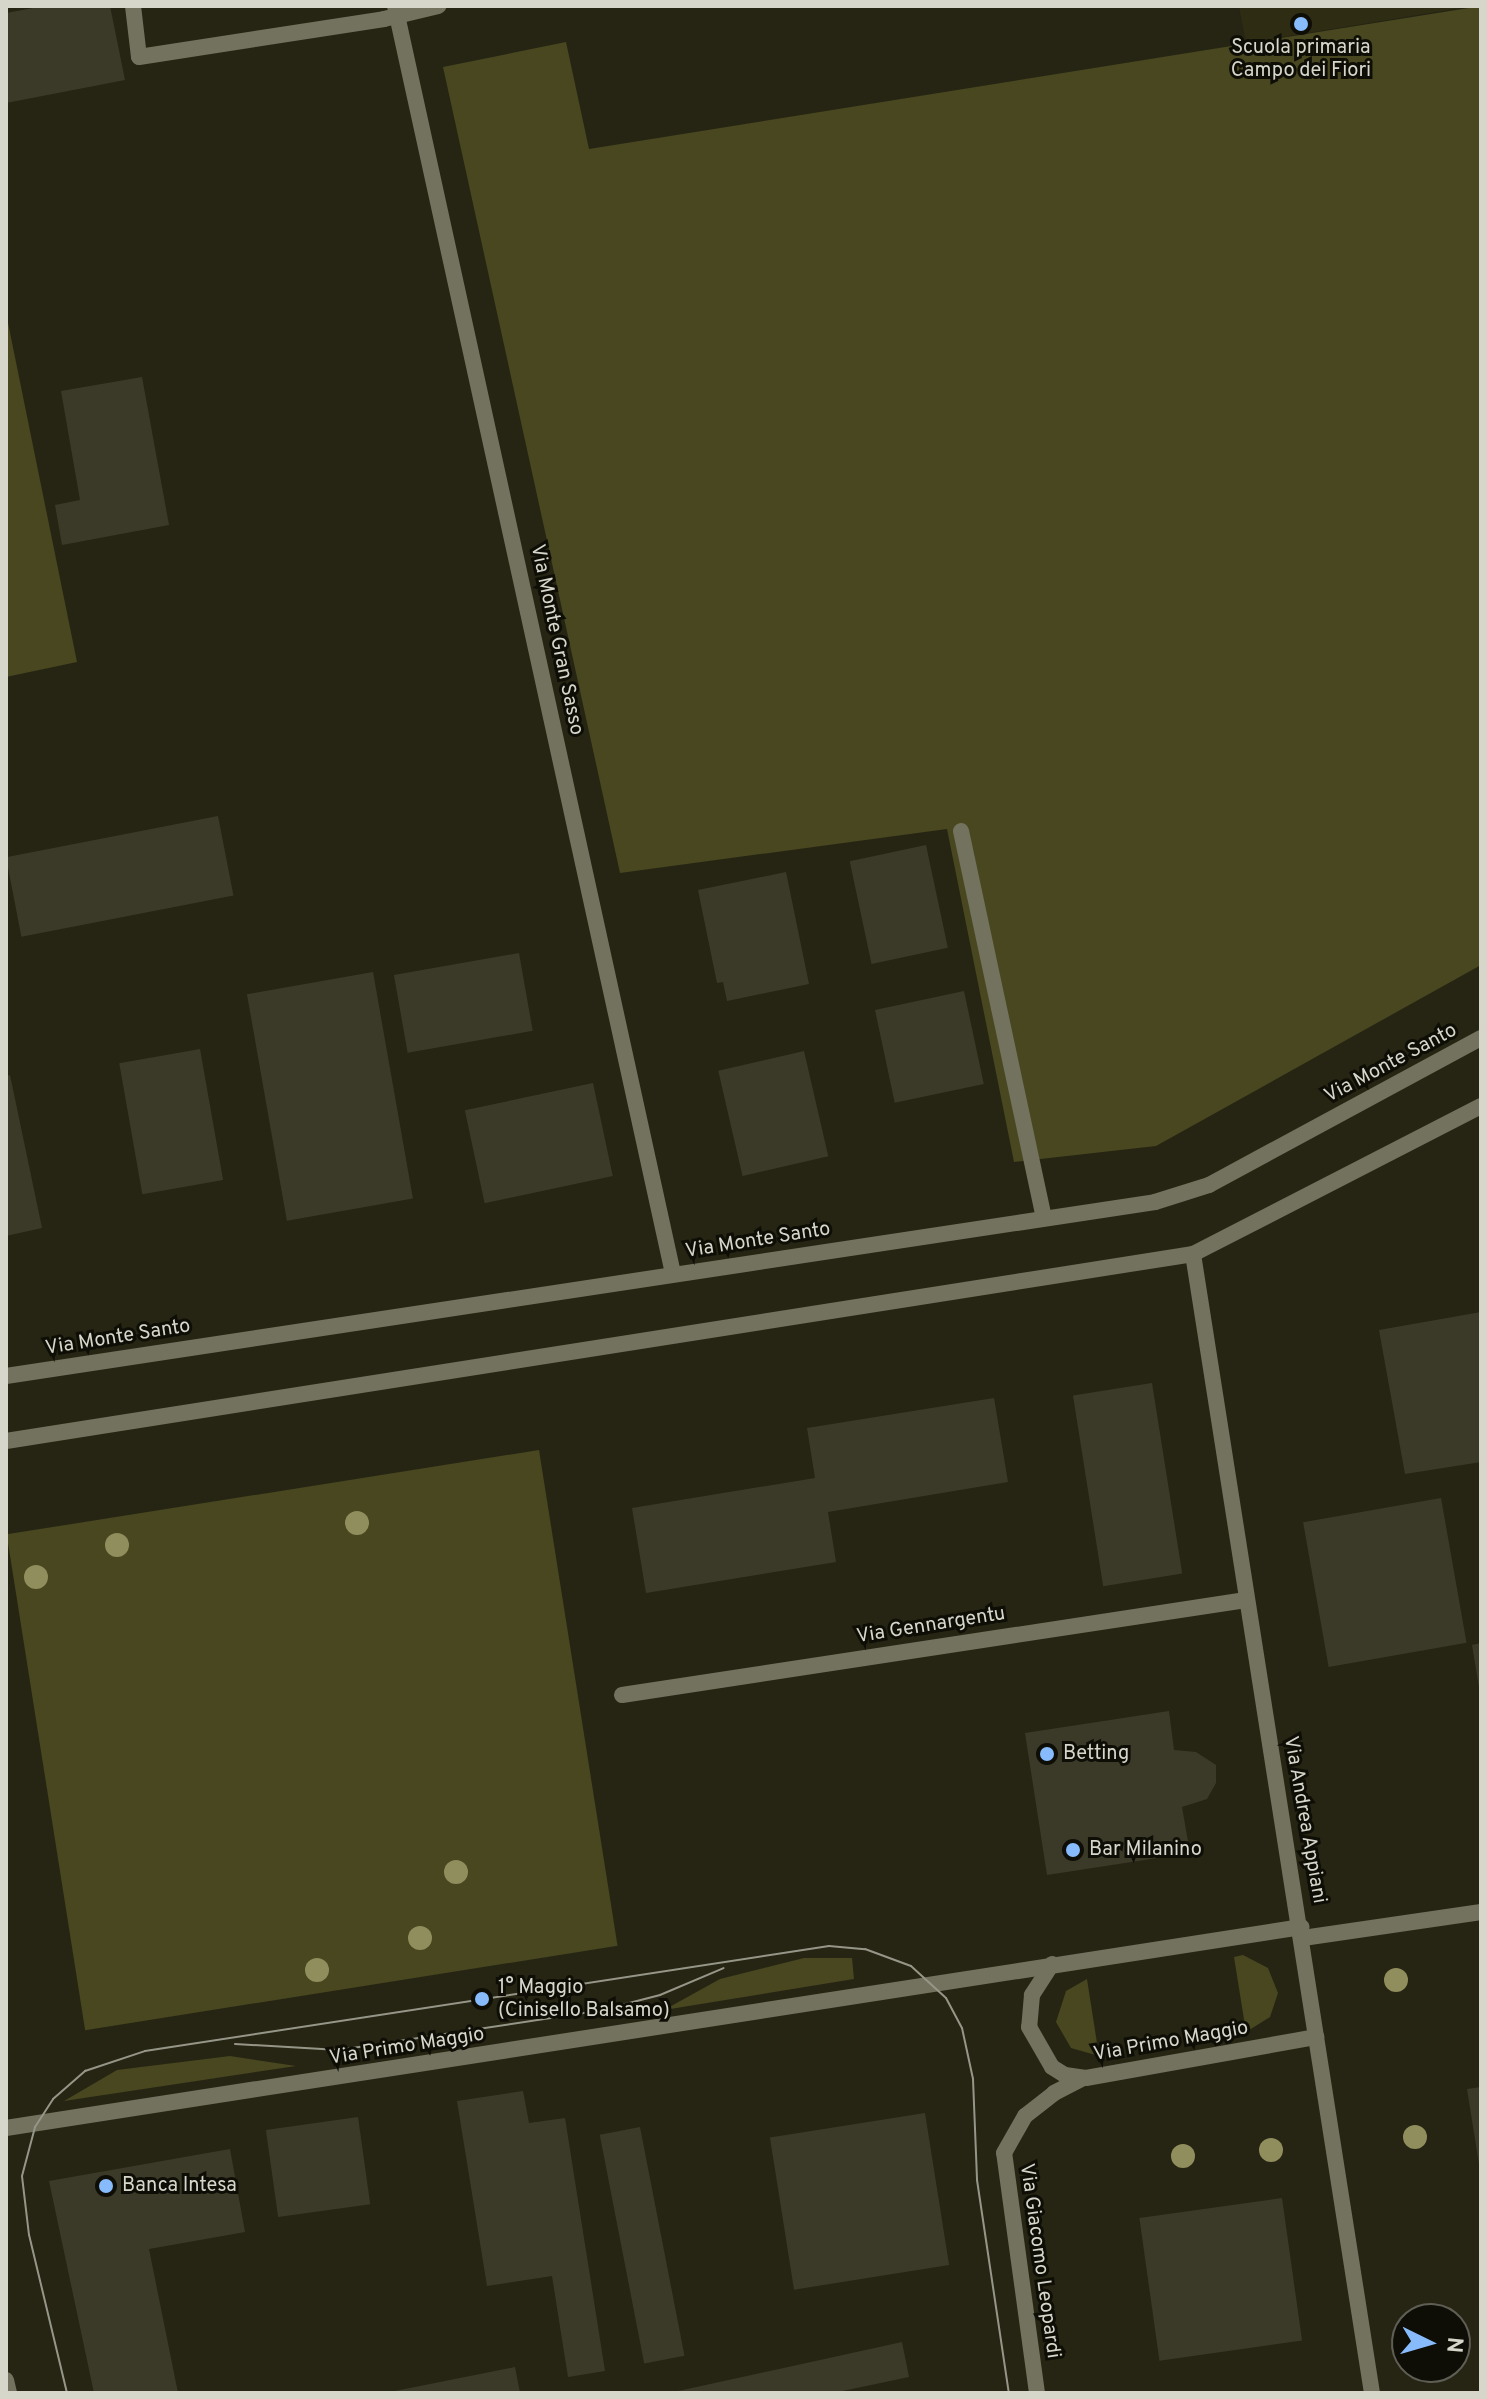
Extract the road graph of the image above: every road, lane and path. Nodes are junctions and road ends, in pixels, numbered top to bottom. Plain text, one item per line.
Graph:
1 (133, 6) edge
2 (438, 6) edge
3 (396, 11) edge
4 (961, 831) dead end
5 (1481, 1038) edge
6 (1481, 1106) edge
7 (1044, 1218) junction
8 (1193, 1254) junction
9 (673, 1274) junction
10 (6, 1376) edge
11 (6, 1441) edge
12 (1246, 1600) junction
13 (622, 1695) dead end
14 (1481, 1912) edge
15 (1302, 1933) junction
16 (1052, 1964) junction
17 (1316, 2037) junction
18 (1086, 2078) junction
19 (6, 2128) edge
20 (6, 2380) edge
21 (9, 2393) edge
22 (1037, 2393) edge
23 (1372, 2393) edge

1 - 3 street
2 - 3 street
3 - 9 street, Via Monte Gran Sasso
4 - 7 street
5 - 7 street, Via Monte Santo
6 - 8 street
7 - 9 street, Via Monte Santo
8 - 11 street
8 - 12 street, Via Andrea Appiani
9 - 10 street, Via Monte Santo
12 - 13 street, Via Gennargentu
12 - 15 street, Via Andrea Appiani
14 - 15 street, Via Primo Maggio
15 - 16 street, Via Primo Maggio
15 - 17 street, Via Andrea Appiani
16 - 18 street, Via Primo Maggio
16 - 19 street, Via Primo Maggio
17 - 18 street, Via Primo Maggio
17 - 23 street, Via Andrea Appiani
18 - 22 street, Via Giacomo Leopardi
20 - 21 street

